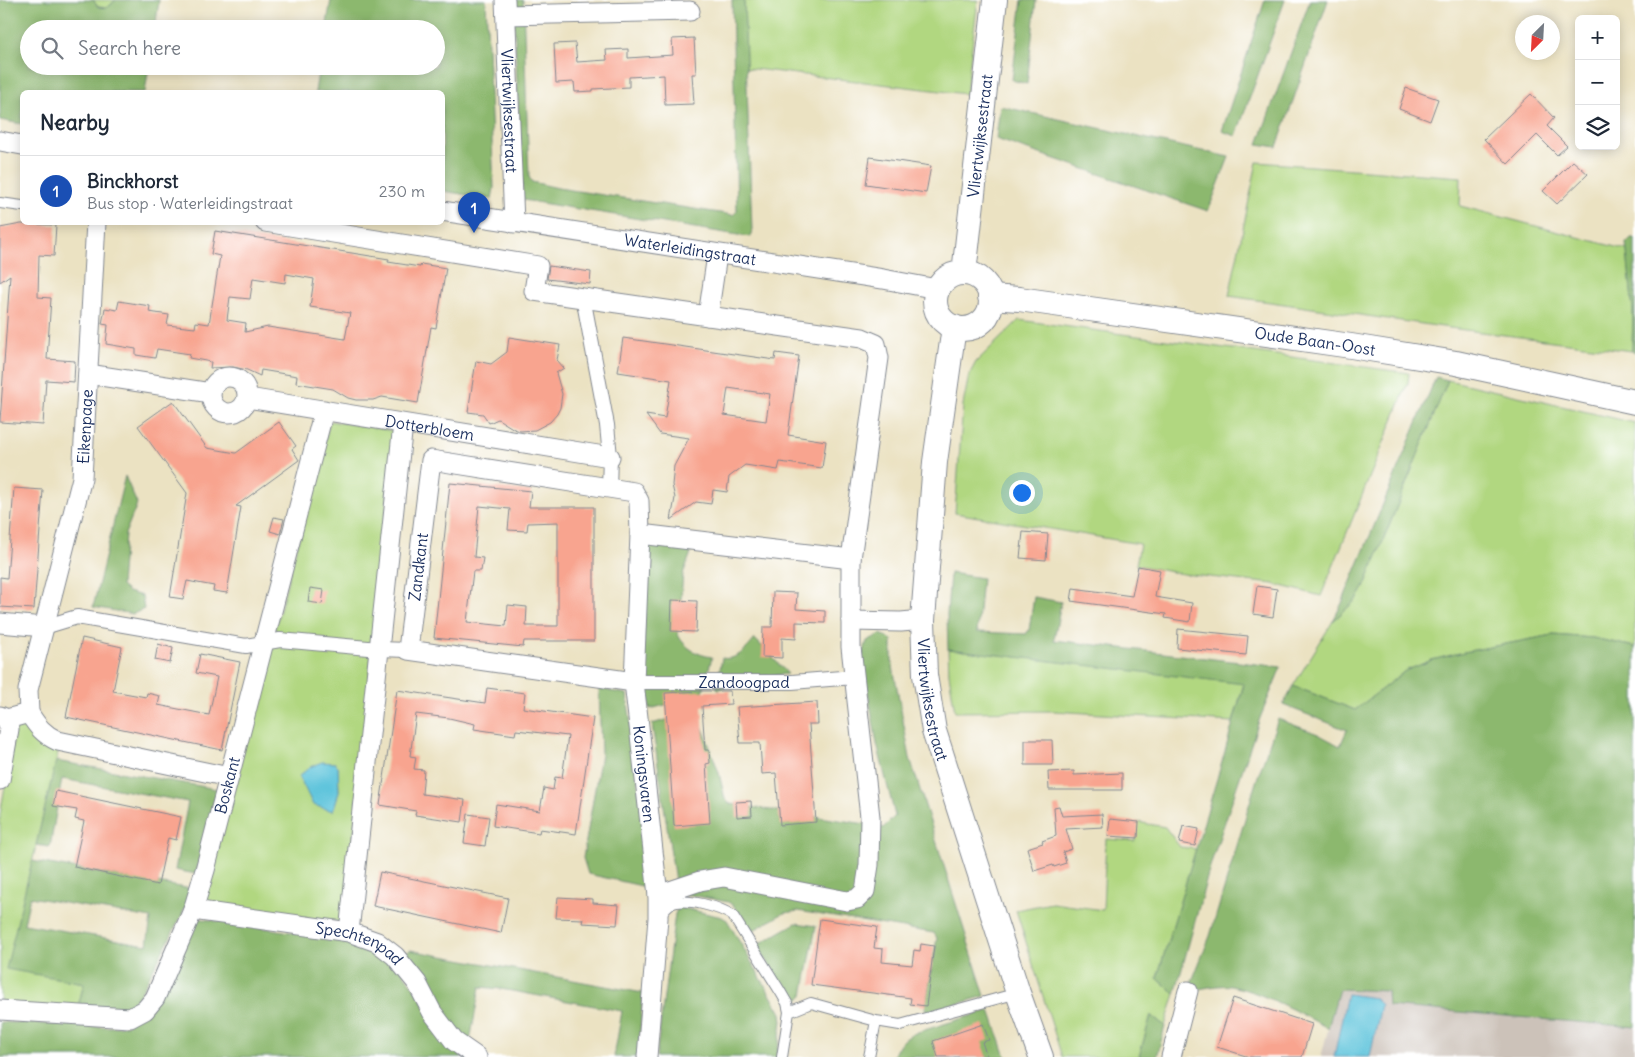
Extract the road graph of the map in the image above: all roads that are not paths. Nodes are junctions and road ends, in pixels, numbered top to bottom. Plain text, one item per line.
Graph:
1 (995, 0) edge
2 (506, 7) edge
3 (690, 11) dead end
4 (0, 141) edge
5 (20, 145) edge
6 (0, 203) edge
7 (20, 206) edge
8 (445, 212) edge
9 (514, 223) junction
10 (96, 225) edge
11 (284, 225) edge
12 (717, 255) junction
13 (964, 273) junction
14 (937, 290) junction
15 (583, 297) junction
16 (990, 297) junction
17 (708, 316) junction
18 (954, 327) junction
19 (88, 374) junction
20 (211, 393) junction
21 (248, 398) junction
22 (1635, 402) edge
23 (324, 410) junction
24 (404, 424) junction
25 (610, 457) junction
26 (609, 488) junction
27 (634, 492) joint
28 (640, 534) junction
29 (851, 559) junction
30 (923, 620) junction
31 (851, 621) junction
32 (0, 623) edge
33 (44, 627) junction
34 (264, 644) junction
35 (379, 650) junction
36 (408, 650) junction
37 (854, 677) junction
38 (634, 682) junction
39 (29, 713) junction
40 (4, 717) edge
41 (229, 777) junction
42 (0, 780) edge
43 (658, 895) junction
44 (193, 910) junction
45 (658, 918) junction
46 (349, 932) junction
47 (1188, 991) dead end
48 (1018, 994) junction
49 (0, 1010) edge
50 (789, 1012) junction
51 (876, 1021) junction
52 (477, 1057) edge
53 (648, 1057) edge
54 (782, 1057) edge
55 (869, 1057) edge
56 (1041, 1057) edge
57 (1171, 1057) edge

1 - 13 street, Vliertwijksestraat
2 - 3 street
2 - 9 street, Vliertwijksestraat
4 - 5 street
6 - 7 lane
8 - 9 street, Waterleidingstraat
9 - 12 street, Waterleidingstraat
10 - 19 street, Eikenpage
11 - 15 street
12 - 14 street, Waterleidingstraat
12 - 17 street
13 - 14 street
13 - 16 street
14 - 18 street
15 - 17 street
15 - 25 street
16 - 18 street
16 - 22 street, Oude Baan-Oost
17 - 29 street
18 - 30 street, Vliertwijksestraat
19 - 20 street
19 - 33 street, Eikenpage
20 - 21 street
20 - 21 street
21 - 23 street, Dotterbloem
23 - 24 street, Dotterbloem
23 - 34 street, Boskant
24 - 25 street, Dotterbloem
24 - 35 street, Zandkant
25 - 26 street
26 - 27 street, Zandkant
26 - 36 street, Zandkant
27 - 28 street, Koningsvaren
28 - 29 street
28 - 38 street, Koningsvaren
29 - 31 street
30 - 31 street
30 - 48 street, Vliertwijksestraat
31 - 37 street
32 - 33 street
33 - 34 street
33 - 39 street, Eikenpage
34 - 35 street
34 - 41 street, Boskant
35 - 36 street
35 - 46 street, Zandkant
36 - 38 street
37 - 38 street, Zandoogpad
37 - 43 street
38 - 43 street, Koningsvaren
39 - 40 street
39 - 41 street
40 - 42 street
41 - 44 street, Boskant
43 - 45 street, Koningsvaren
44 - 46 street, Spechtenpad
44 - 49 street, Boskant
45 - 50 lane
45 - 53 street, Koningsvaren
46 - 52 street, Spechtenpad
47 - 57 street
48 - 51 lane
48 - 56 street, Vliertwijksestraat
50 - 51 lane
50 - 54 lane
51 - 55 lane

